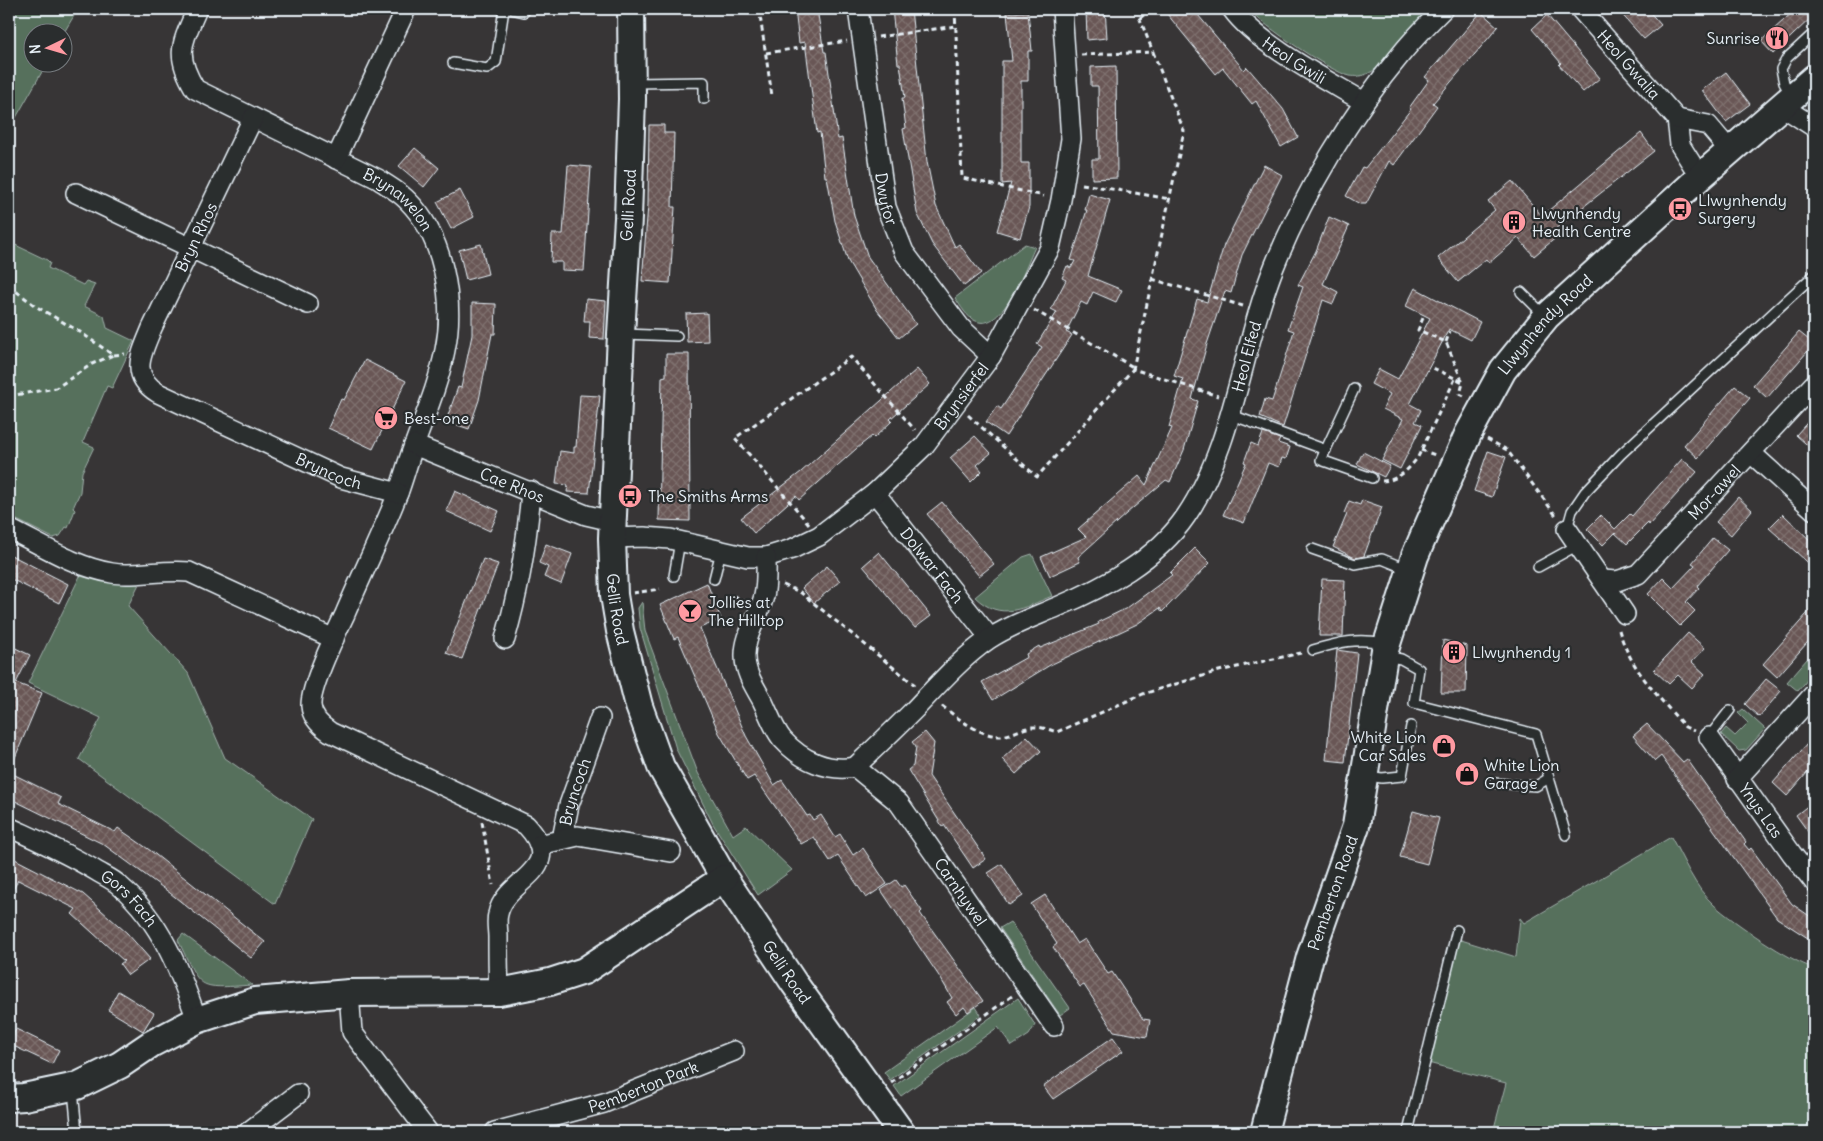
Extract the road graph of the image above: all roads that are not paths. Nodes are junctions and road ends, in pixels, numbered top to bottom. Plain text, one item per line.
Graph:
1 (197, 9) edge
2 (406, 9) edge
3 (504, 9) edge
4 (511, 9) edge
5 (526, 9) edge
6 (631, 9) edge
7 (858, 9) edge
8 (1062, 9) edge
9 (1232, 9) edge
10 (1443, 9) edge
11 (1580, 9) edge
12 (1814, 32) edge
13 (453, 63) dead end
14 (1814, 78) edge
15 (632, 83) junction
16 (704, 99) dead end
17 (1364, 102) junction
18 (1788, 103) junction
19 (253, 118) junction
20 (1677, 119) junction
21 (1814, 127) edge
22 (1730, 151) junction
23 (336, 159) junction
24 (1700, 177) junction
25 (76, 193) dead end
26 (190, 248) junction
27 (1814, 275) edge
28 (1522, 292) dead end
29 (308, 304) dead end
30 (1546, 317) junction
31 (620, 334) junction
32 (676, 336) dead end
33 (140, 356) joint
34 (991, 356) junction
35 (1814, 384) edge
36 (1354, 389) dead end
37 (1231, 408) junction
38 (414, 444) junction
39 (1326, 450) junction
40 (1751, 453) junction
41 (1372, 478) road end
42 (531, 492) junction
43 (398, 493) junction
44 (875, 493) junction
45 (1814, 510) edge
46 (9, 529) edge
47 (1566, 529) joint
48 (612, 530) junction
49 (680, 541) junction
50 (1578, 545) junction
51 (1312, 549) dead end
52 (721, 551) junction
53 (766, 557) junction
54 (1538, 567) dead end
55 (1410, 571) junction
56 (674, 576) dead end
57 (714, 579) dead end
58 (1602, 580) junction
59 (1626, 614) road end
60 (990, 638) junction
61 (334, 639) junction
62 (504, 639) dead end
63 (1313, 650) road end
64 (1385, 650) junction
65 (1814, 694) edge
66 (1730, 710) dead end
67 (600, 718) dead end
68 (1411, 726) dead end
69 (1708, 737) joint
70 (856, 767) junction
71 (1364, 776) junction
72 (1549, 778) junction
73 (1737, 779) junction
74 (1494, 783) dead end
75 (9, 827) edge
76 (1566, 835) dead end
77 (562, 838) junction
78 (539, 845) junction
79 (670, 852) dead end
80 (724, 878) junction
81 (1814, 882) edge
82 (1458, 930) dead end
83 (499, 992) junction
84 (350, 993) junction
85 (197, 1020) junction
86 (1054, 1026) dead end
87 (734, 1051) dead end
88 (72, 1087) junction
89 (298, 1094) dead end
90 (9, 1098) edge
91 (525, 1129) edge
92 (77, 1132) edge
93 (248, 1132) edge
94 (428, 1132) edge
95 (495, 1132) edge
96 (901, 1132) edge
97 (1264, 1132) edge
98 (1408, 1132) edge

1 - 19 street, Brynawelon
2 - 23 street
3 - 13 lane
4 - 5 lane
6 - 15 main road, Gelli Road
7 - 34 street, Dwyfor
8 - 34 street, Brynsierfel
9 - 17 street, Heol Gwili
10 - 17 street, Heol Elfed
11 - 20 street, Heol Gwalia
12 - 18 lane
14 - 18 main road, Llwynhendy Road
15 - 16 lane
15 - 31 main road, Gelli Road
17 - 37 street, Heol Elfed
18 - 21 street
18 - 22 main road, Llwynhendy Road
19 - 23 street, Brynawelon
19 - 26 street, Bryn Rhos
20 - 22 street
20 - 24 street
22 - 24 main road, Llwynhendy Road
23 - 38 street, Brynawelon
24 - 30 main road, Llwynhendy Road
25 - 26 street
26 - 29 street
26 - 33 street, Bryn Rhos
27 - 47 lane
28 - 30 lane
30 - 55 main road, Llwynhendy Road
31 - 32 lane
31 - 48 main road, Gelli Road
33 - 43 street, Bryncoch
34 - 44 street, Brynsierfel
35 - 40 street, Mor-awel
36 - 39 lane
37 - 39 lane
37 - 60 street, Heol Elfed
38 - 42 street, Cae Rhos
38 - 43 street, Brynawelon
39 - 41 lane
40 - 45 street
40 - 58 street, Mor-awel
42 - 48 street, Cae Rhos
42 - 62 street
43 - 61 street
44 - 53 street, Brynsierfel
44 - 60 street, Dolwar Fach
46 - 61 street
47 - 50 street
48 - 49 street, Brynsierfel
48 - 80 main road, Gelli Road
49 - 52 street, Brynsierfel
49 - 56 lane
50 - 54 lane
50 - 58 street
51 - 55 lane
52 - 53 street, Brynsierfel
52 - 57 lane
53 - 70 street
55 - 64 main road, Llwynhendy Road
58 - 59 street
60 - 70 street
61 - 78 street
63 - 64 lane
64 - 71 main road, Pemberton Road
64 - 72 lane
65 - 73 street
66 - 69 lane
67 - 77 street, Bryncoch
68 - 71 lane
69 - 73 street, Ynys Las
70 - 86 street, Carnhywel
71 - 97 main road, Pemberton Road
72 - 74 lane
72 - 76 lane
73 - 81 street, Ynys Las
75 - 85 street, Gors Fach
77 - 78 street, Bryncoch
77 - 79 street, Bryncoch
78 - 83 street
80 - 83 main road
80 - 96 main road, Gelli Road
82 - 98 lane
83 - 84 main road
84 - 85 main road
84 - 94 street
85 - 88 main road
87 - 91 street, Pemberton Park
88 - 90 main road
88 - 92 lane
89 - 93 street
91 - 95 street, Pemberton Park

